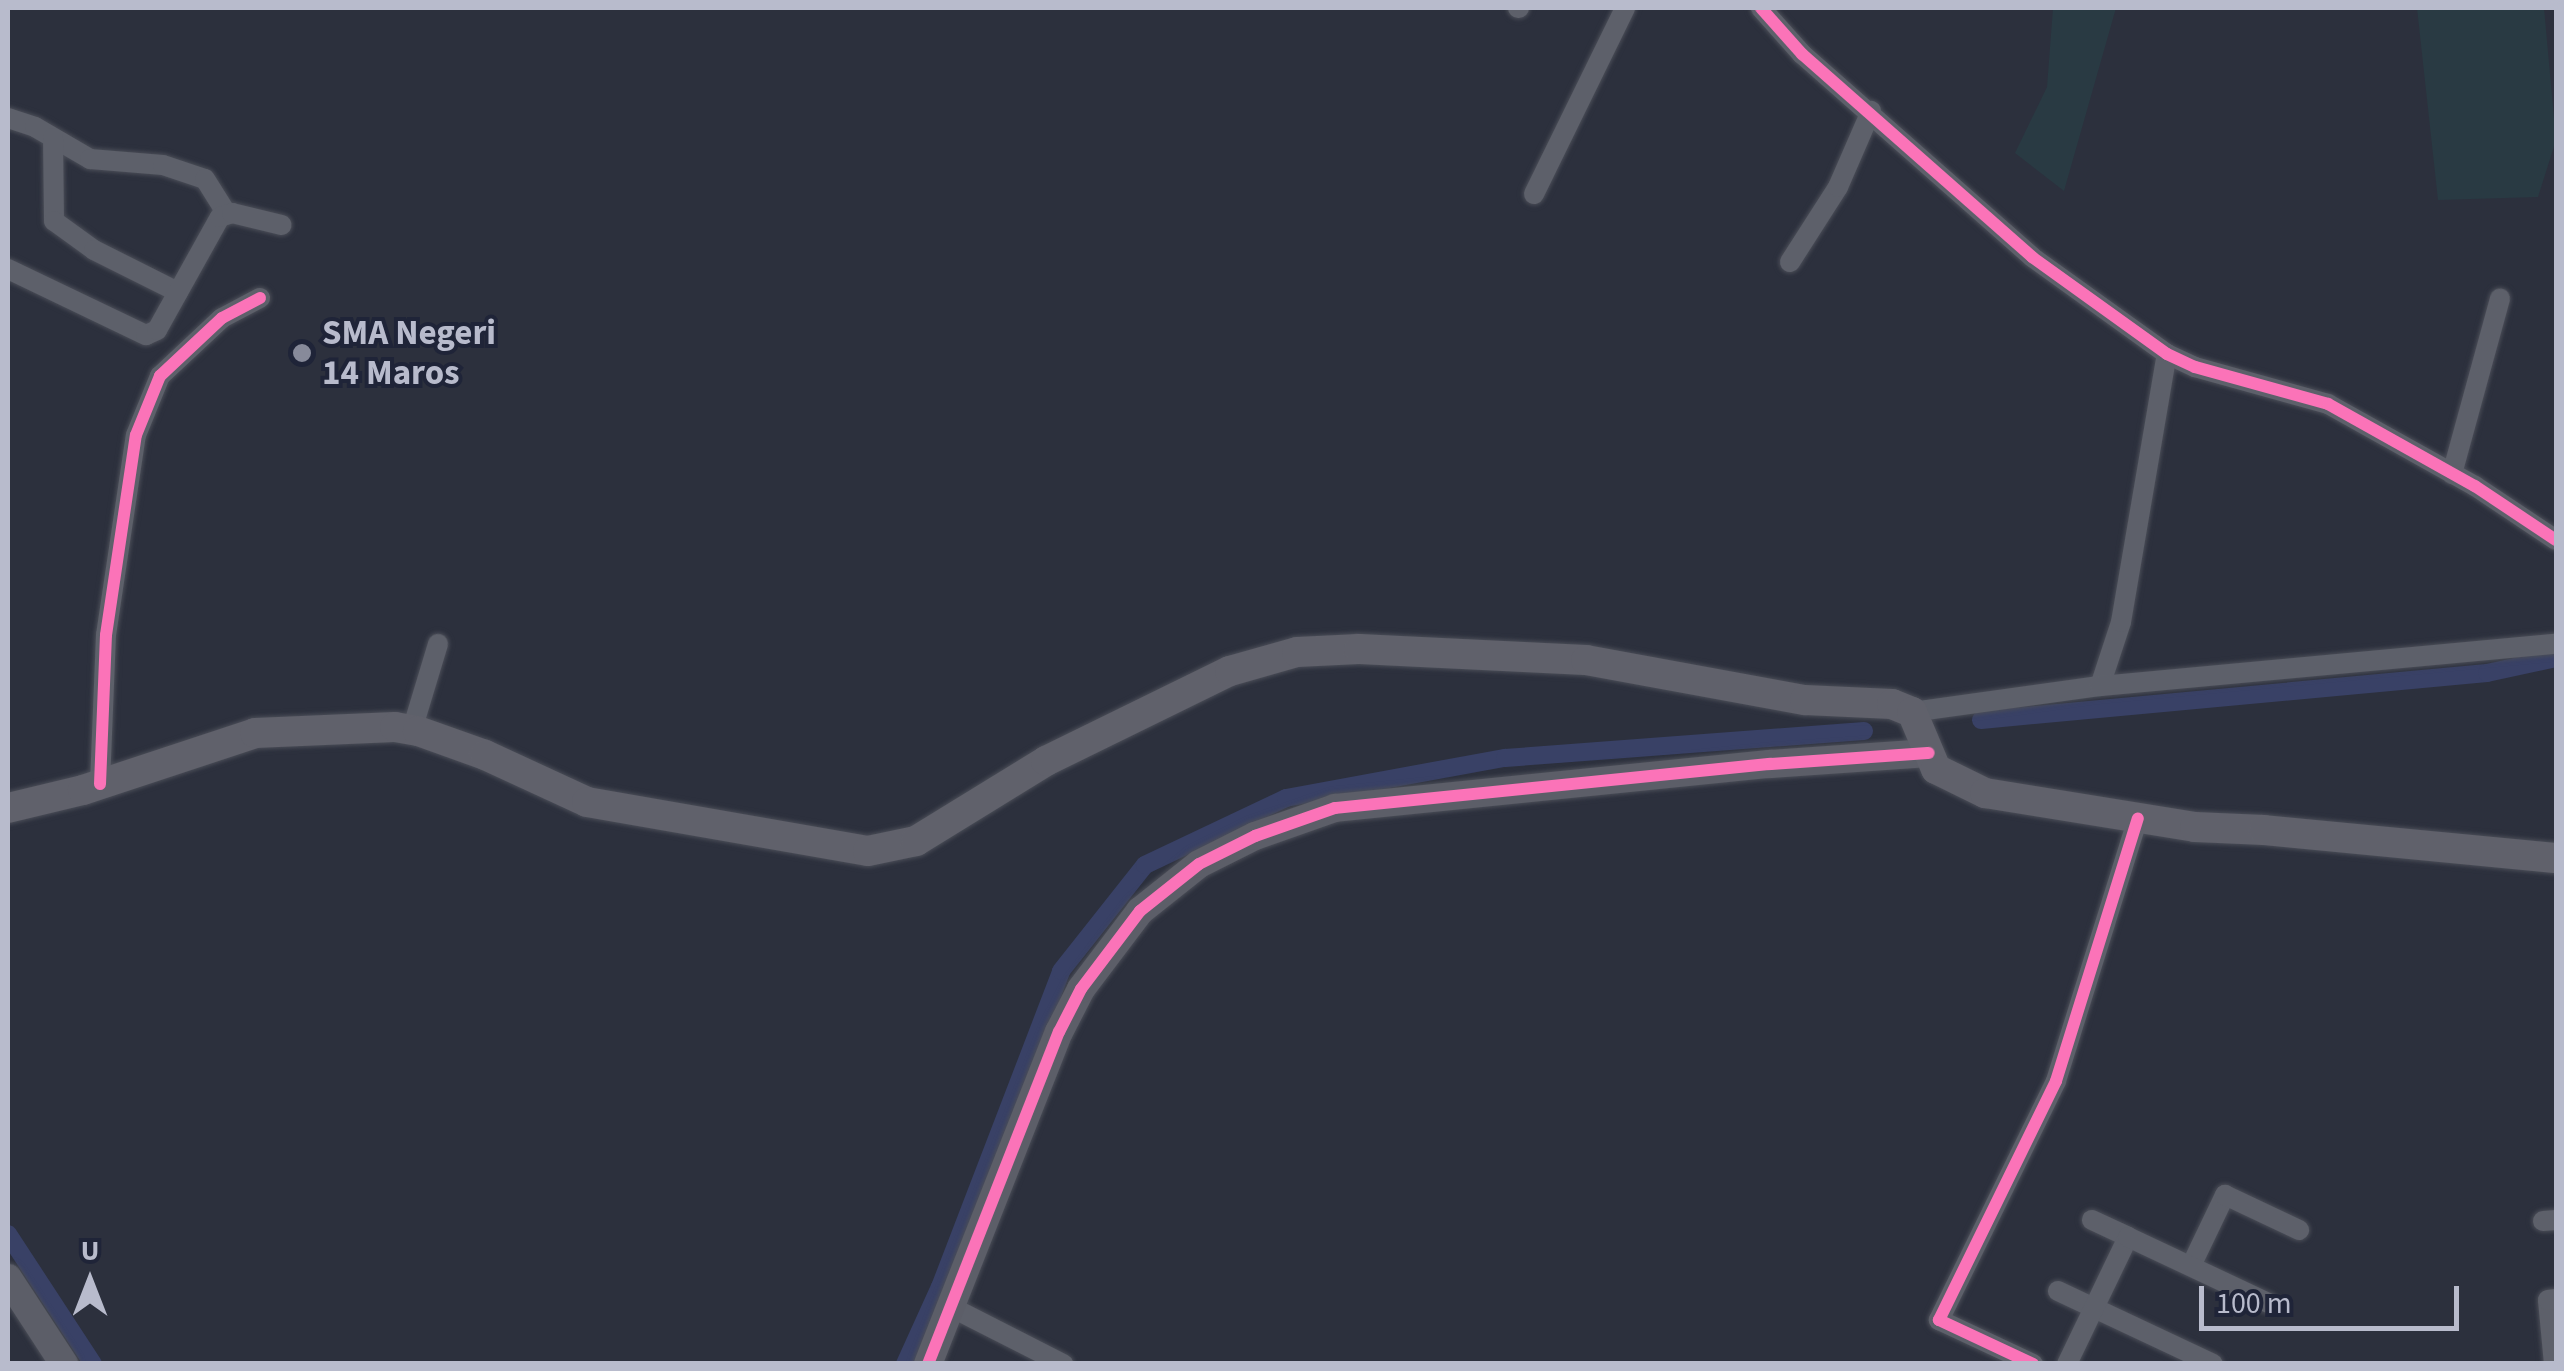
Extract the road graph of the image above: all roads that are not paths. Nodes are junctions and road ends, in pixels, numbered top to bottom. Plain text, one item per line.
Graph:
1 (1625, 8) edge
2 (1762, 8) edge
3 (1871, 111) junction
4 (8, 118) edge
5 (52, 138) junction
6 (1534, 194) dead end
7 (226, 213) junction
8 (282, 225) dead end
9 (1790, 262) dead end
10 (8, 270) edge
11 (178, 292) junction
12 (260, 298) dead end
13 (2500, 298) dead end
14 (2167, 354) junction
15 (2452, 474) junction
16 (2556, 540) edge
17 (438, 644) dead end
18 (2556, 644) edge
19 (2100, 686) junction
20 (1912, 712) junction
21 (412, 730) junction
22 (1928, 753) junction
23 (100, 784) junction
24 (8, 808) edge
25 (2138, 818) junction
26 (2556, 858) edge
27 (2092, 1220) dead end
28 (2299, 1230) dead end
29 (2128, 1237) junction
30 (2190, 1266) junction
31 (8, 1278) edge
32 (2058, 1290) dead end
33 (2556, 1299) edge
34 (2268, 1303) dead end
35 (951, 1307) junction
36 (2094, 1307) junction
37 (64, 1364) edge
38 (928, 1364) edge
39 (1062, 1364) edge
40 (2033, 1364) edge
41 (2067, 1364) edge
42 (2213, 1364) edge
43 (2554, 1364) edge

1 - 6 street
2 - 3 street
3 - 9 street
3 - 14 street
4 - 5 street
5 - 7 street
5 - 11 street
7 - 8 street
7 - 11 street
10 - 11 street
12 - 23 street
13 - 15 street
14 - 15 street
14 - 19 street
15 - 16 street
17 - 21 street
18 - 19 street
19 - 20 street
20 - 21 main road
20 - 22 main road
21 - 23 main road
22 - 25 main road
22 - 35 street
23 - 24 main road
25 - 26 main road
25 - 40 street
27 - 29 street
28 - 30 street
29 - 30 street
29 - 36 street
30 - 34 street
31 - 37 street
32 - 36 street
33 - 43 street
35 - 38 street
35 - 39 street
36 - 41 street
36 - 42 street

